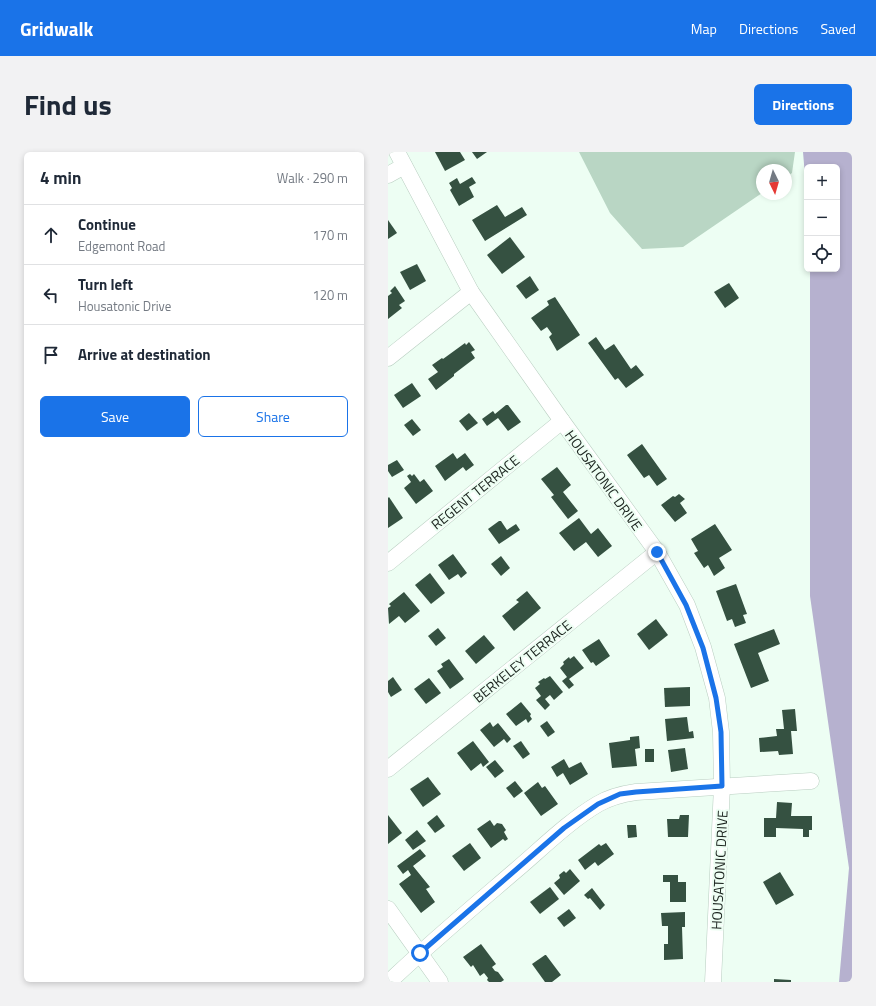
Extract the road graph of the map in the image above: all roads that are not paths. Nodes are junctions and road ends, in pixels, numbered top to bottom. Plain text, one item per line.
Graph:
1 (401, 159) edge
2 (388, 176) edge
3 (471, 292) junction
4 (388, 358) edge
5 (562, 421) junction
6 (657, 552) junction
7 (388, 563) edge
8 (388, 770) edge
9 (811, 781) dead end
10 (722, 786) junction
11 (388, 908) edge
12 (420, 953) junction
13 (389, 982) edge
14 (440, 982) edge
15 (713, 982) edge

1 - 2 street
1 - 3 street, HOUSATONIC DRIVE
3 - 4 street
3 - 5 street, HOUSATONIC DRIVE
5 - 6 street, HOUSATONIC DRIVE
5 - 7 street, REGENT TERRACE
6 - 8 street, BERKELEY TERRACE
6 - 10 street, HOUSATONIC DRIVE
9 - 10 street
10 - 12 street
10 - 15 street, HOUSATONIC DRIVE
11 - 12 street
12 - 13 street
12 - 14 street

